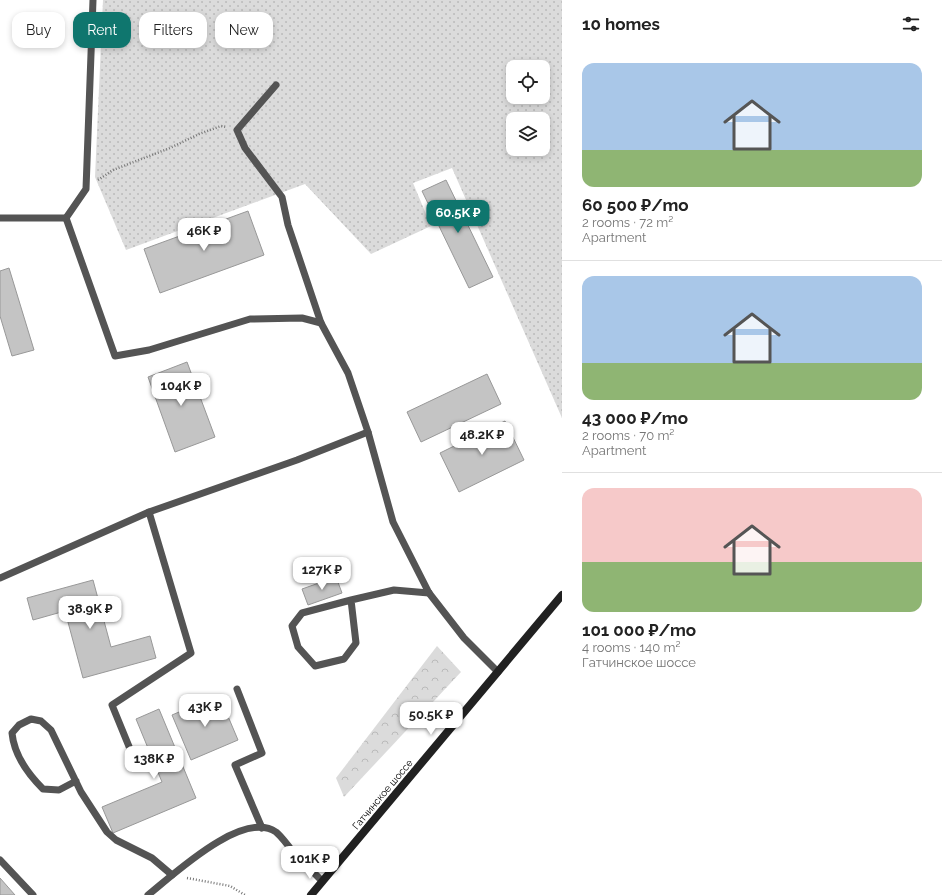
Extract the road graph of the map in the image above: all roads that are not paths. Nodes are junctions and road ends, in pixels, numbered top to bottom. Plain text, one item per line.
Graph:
1 (93, 0) edge
2 (276, 85) dead end
3 (0, 218) edge
4 (66, 218) junction
5 (321, 323) junction
6 (368, 432) junction
7 (149, 512) junction
8 (0, 578) edge
9 (429, 593) junction
10 (562, 595) edge
11 (351, 600) junction
12 (498, 672) junction
13 (237, 689) dead end
14 (137, 766) dead end
15 (76, 781) junction
16 (262, 828) junction
17 (0, 860) edge
18 (172, 876) junction
19 (322, 881) junction
20 (33, 895) edge
21 (148, 895) edge
22 (311, 895) edge

1 - 4 lane
2 - 5 lane
3 - 4 lane
4 - 5 lane
5 - 6 lane
6 - 7 lane
6 - 9 lane
7 - 8 lane
7 - 14 lane
9 - 11 lane
9 - 12 lane
10 - 12 main road, Гатчинское шоссе
11 - 11 lane
12 - 19 main road, Гатчинское шоссе
13 - 16 lane
15 - 15 lane
15 - 18 lane
16 - 18 lane
16 - 19 lane
17 - 20 lane
18 - 21 lane
19 - 22 main road, Гатчинское шоссе

